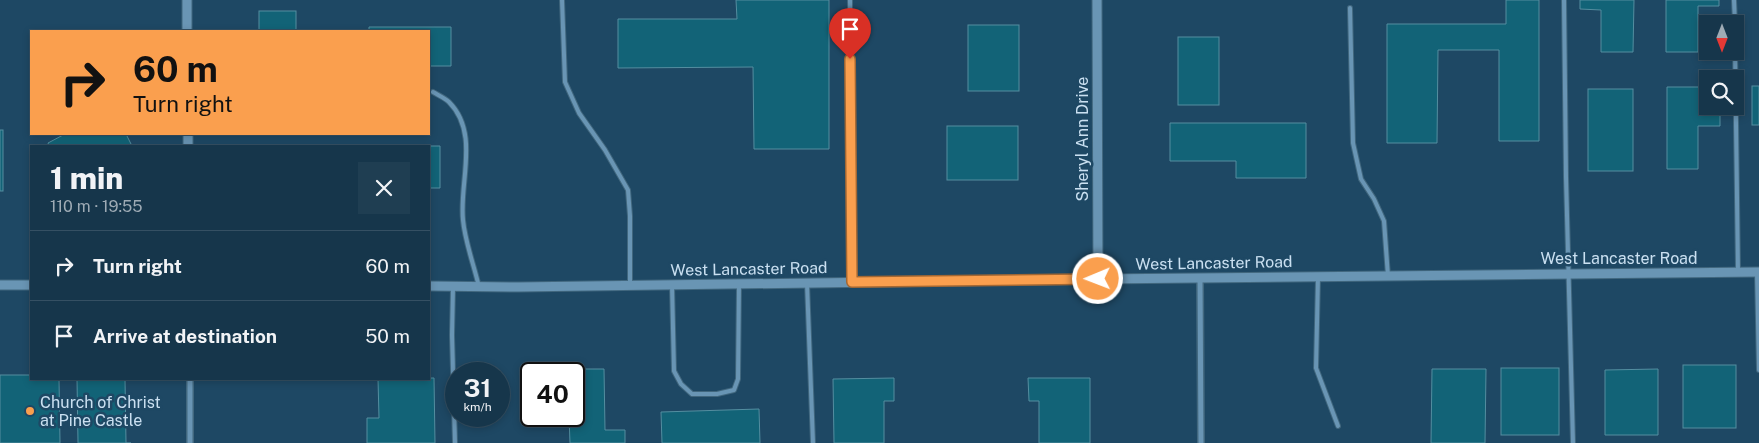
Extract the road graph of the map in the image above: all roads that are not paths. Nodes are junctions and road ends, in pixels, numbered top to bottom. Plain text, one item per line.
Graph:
1 (187, 0) edge
2 (562, 0) edge
3 (850, 0) edge
4 (1097, 0) edge
5 (1564, 0) edge
6 (1734, 0) edge
7 (1350, 8) dead end
8 (1734, 15) edge
9 (187, 30) edge
10 (1735, 60) edge
11 (433, 92) dead end
12 (1738, 272) junction
13 (1758, 272) edge
14 (1569, 274) junction
15 (1318, 276) junction
16 (1388, 276) junction
17 (1200, 278) junction
18 (1098, 279) junction
19 (852, 282) junction
20 (806, 283) junction
21 (739, 284) junction
22 (0, 285) edge
23 (30, 285) edge
24 (672, 285) junction
25 (430, 286) edge
26 (453, 286) junction
27 (630, 286) junction
28 (479, 287) junction
29 (1759, 370) edge
30 (190, 380) edge
31 (1338, 426) dead end
32 (190, 443) edge
33 (455, 443) edge
34 (813, 443) edge
35 (1202, 443) edge
36 (1573, 443) edge

1 - 9 street
2 - 27 lane
3 - 19 lane
4 - 18 street, Sheryl Ann Drive
5 - 14 lane
6 - 8 lane
7 - 16 lane
10 - 12 lane
11 - 28 lane
12 - 13 street, West Lancaster Road
12 - 14 street, West Lancaster Road
13 - 29 lane
14 - 16 street, West Lancaster Road
14 - 36 lane
15 - 16 street, West Lancaster Road
15 - 17 street, West Lancaster Road
15 - 31 lane
17 - 18 street, West Lancaster Road
17 - 35 street
18 - 19 street, West Lancaster Road
19 - 20 street, West Lancaster Road
20 - 21 street, West Lancaster Road
20 - 34 lane
21 - 24 street, West Lancaster Road
21 - 24 lane
22 - 23 street
24 - 27 street, West Lancaster Road
25 - 26 street, West Lancaster Road
26 - 28 street, West Lancaster Road
26 - 33 lane
27 - 28 street, West Lancaster Road
30 - 32 street

